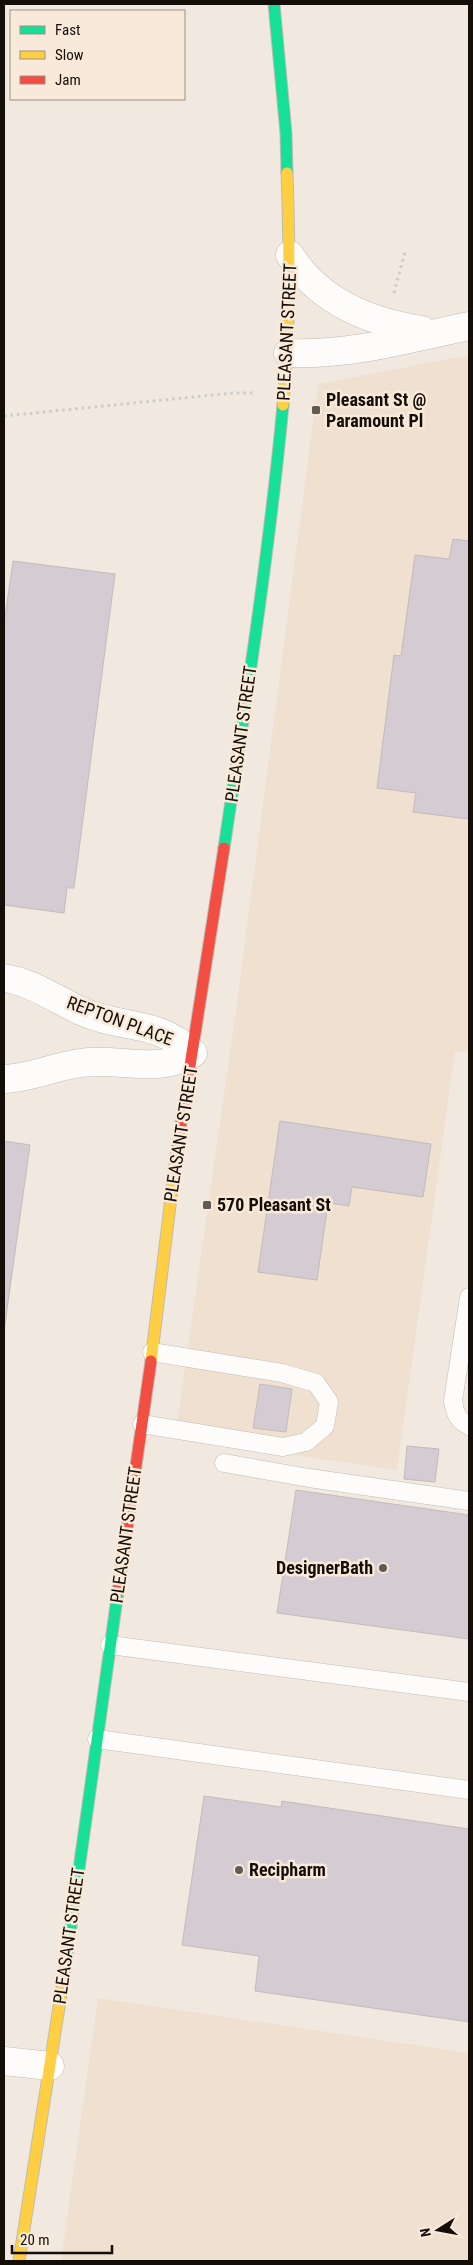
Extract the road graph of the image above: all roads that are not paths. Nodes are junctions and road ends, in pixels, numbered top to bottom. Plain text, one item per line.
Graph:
1 (274, 4) edge
2 (290, 254) junction
3 (456, 329) edge
4 (288, 352) junction
5 (4, 978) edge
6 (193, 1053) junction
7 (4, 1079) edge
8 (469, 1297) edge
9 (152, 1352) junction
10 (142, 1424) junction
11 (469, 1426) edge
12 (224, 1463) dead end
13 (469, 1501) edge
14 (110, 1645) junction
15 (469, 1692) edge
16 (97, 1739) junction
17 (469, 1790) edge
18 (4, 2061) edge
19 (50, 2066) junction
20 (19, 2261) edge

1 - 2 street, PLEASANT STREET
2 - 3 street
2 - 4 street, PLEASANT STREET
3 - 4 street
4 - 6 street, PLEASANT STREET
5 - 6 street, REPTON PLACE
6 - 7 street, REPTON PLACE
6 - 9 street, PLEASANT STREET
8 - 11 lane
9 - 10 street, PLEASANT STREET
9 - 10 lane
10 - 14 street, PLEASANT STREET
12 - 13 lane
14 - 15 lane
14 - 16 street, PLEASANT STREET
16 - 17 lane
16 - 19 street, PLEASANT STREET
18 - 19 street
19 - 20 street, PLEASANT STREET

